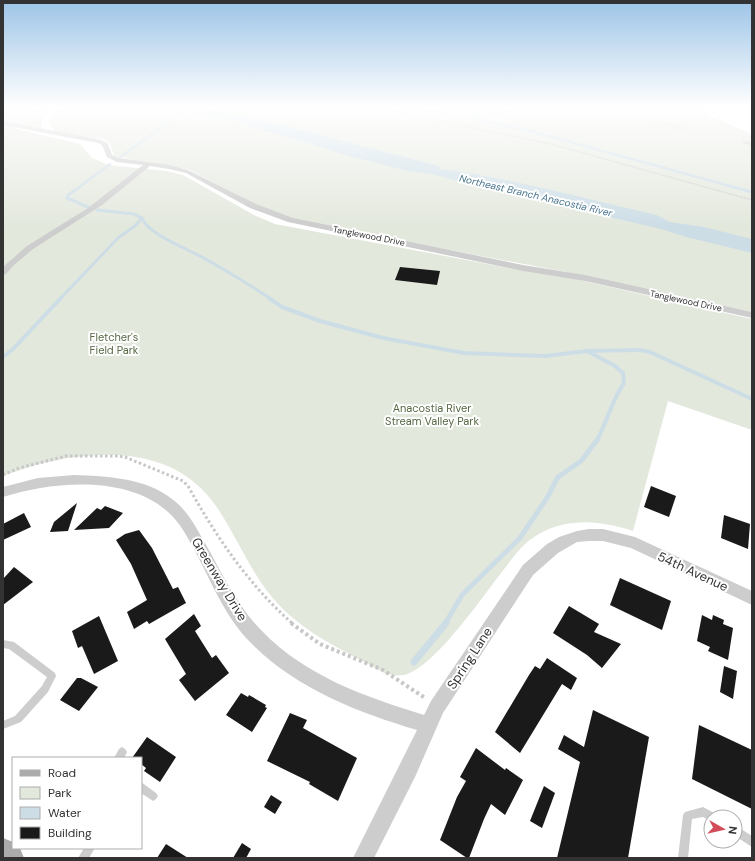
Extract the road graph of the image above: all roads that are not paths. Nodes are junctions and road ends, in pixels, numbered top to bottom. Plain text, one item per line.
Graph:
1 (106, 147) edge
2 (148, 165) junction
3 (3, 272) edge
4 (752, 315) edge
5 (3, 492) edge
6 (635, 544) joint
7 (752, 598) edge
8 (3, 644) edge
9 (3, 725) edge
10 (428, 725) junction
11 (142, 788) edge
12 (153, 796) dead end
13 (703, 812) edge
14 (743, 836) edge
15 (752, 842) edge
16 (89, 849) edge
17 (3, 854) edge
18 (8, 858) edge
19 (83, 858) edge
20 (363, 858) edge
21 (683, 858) edge

1 - 2 street, Tanglewood Drive
2 - 3 street
2 - 4 street, Tanglewood Drive
5 - 10 street, Greenway Drive
6 - 7 street, 54th Avenue
6 - 10 street, Spring Lane
8 - 9 lane
10 - 20 street, Spring Lane
11 - 12 lane
13 - 21 lane
14 - 15 lane
16 - 19 lane
17 - 18 main road

